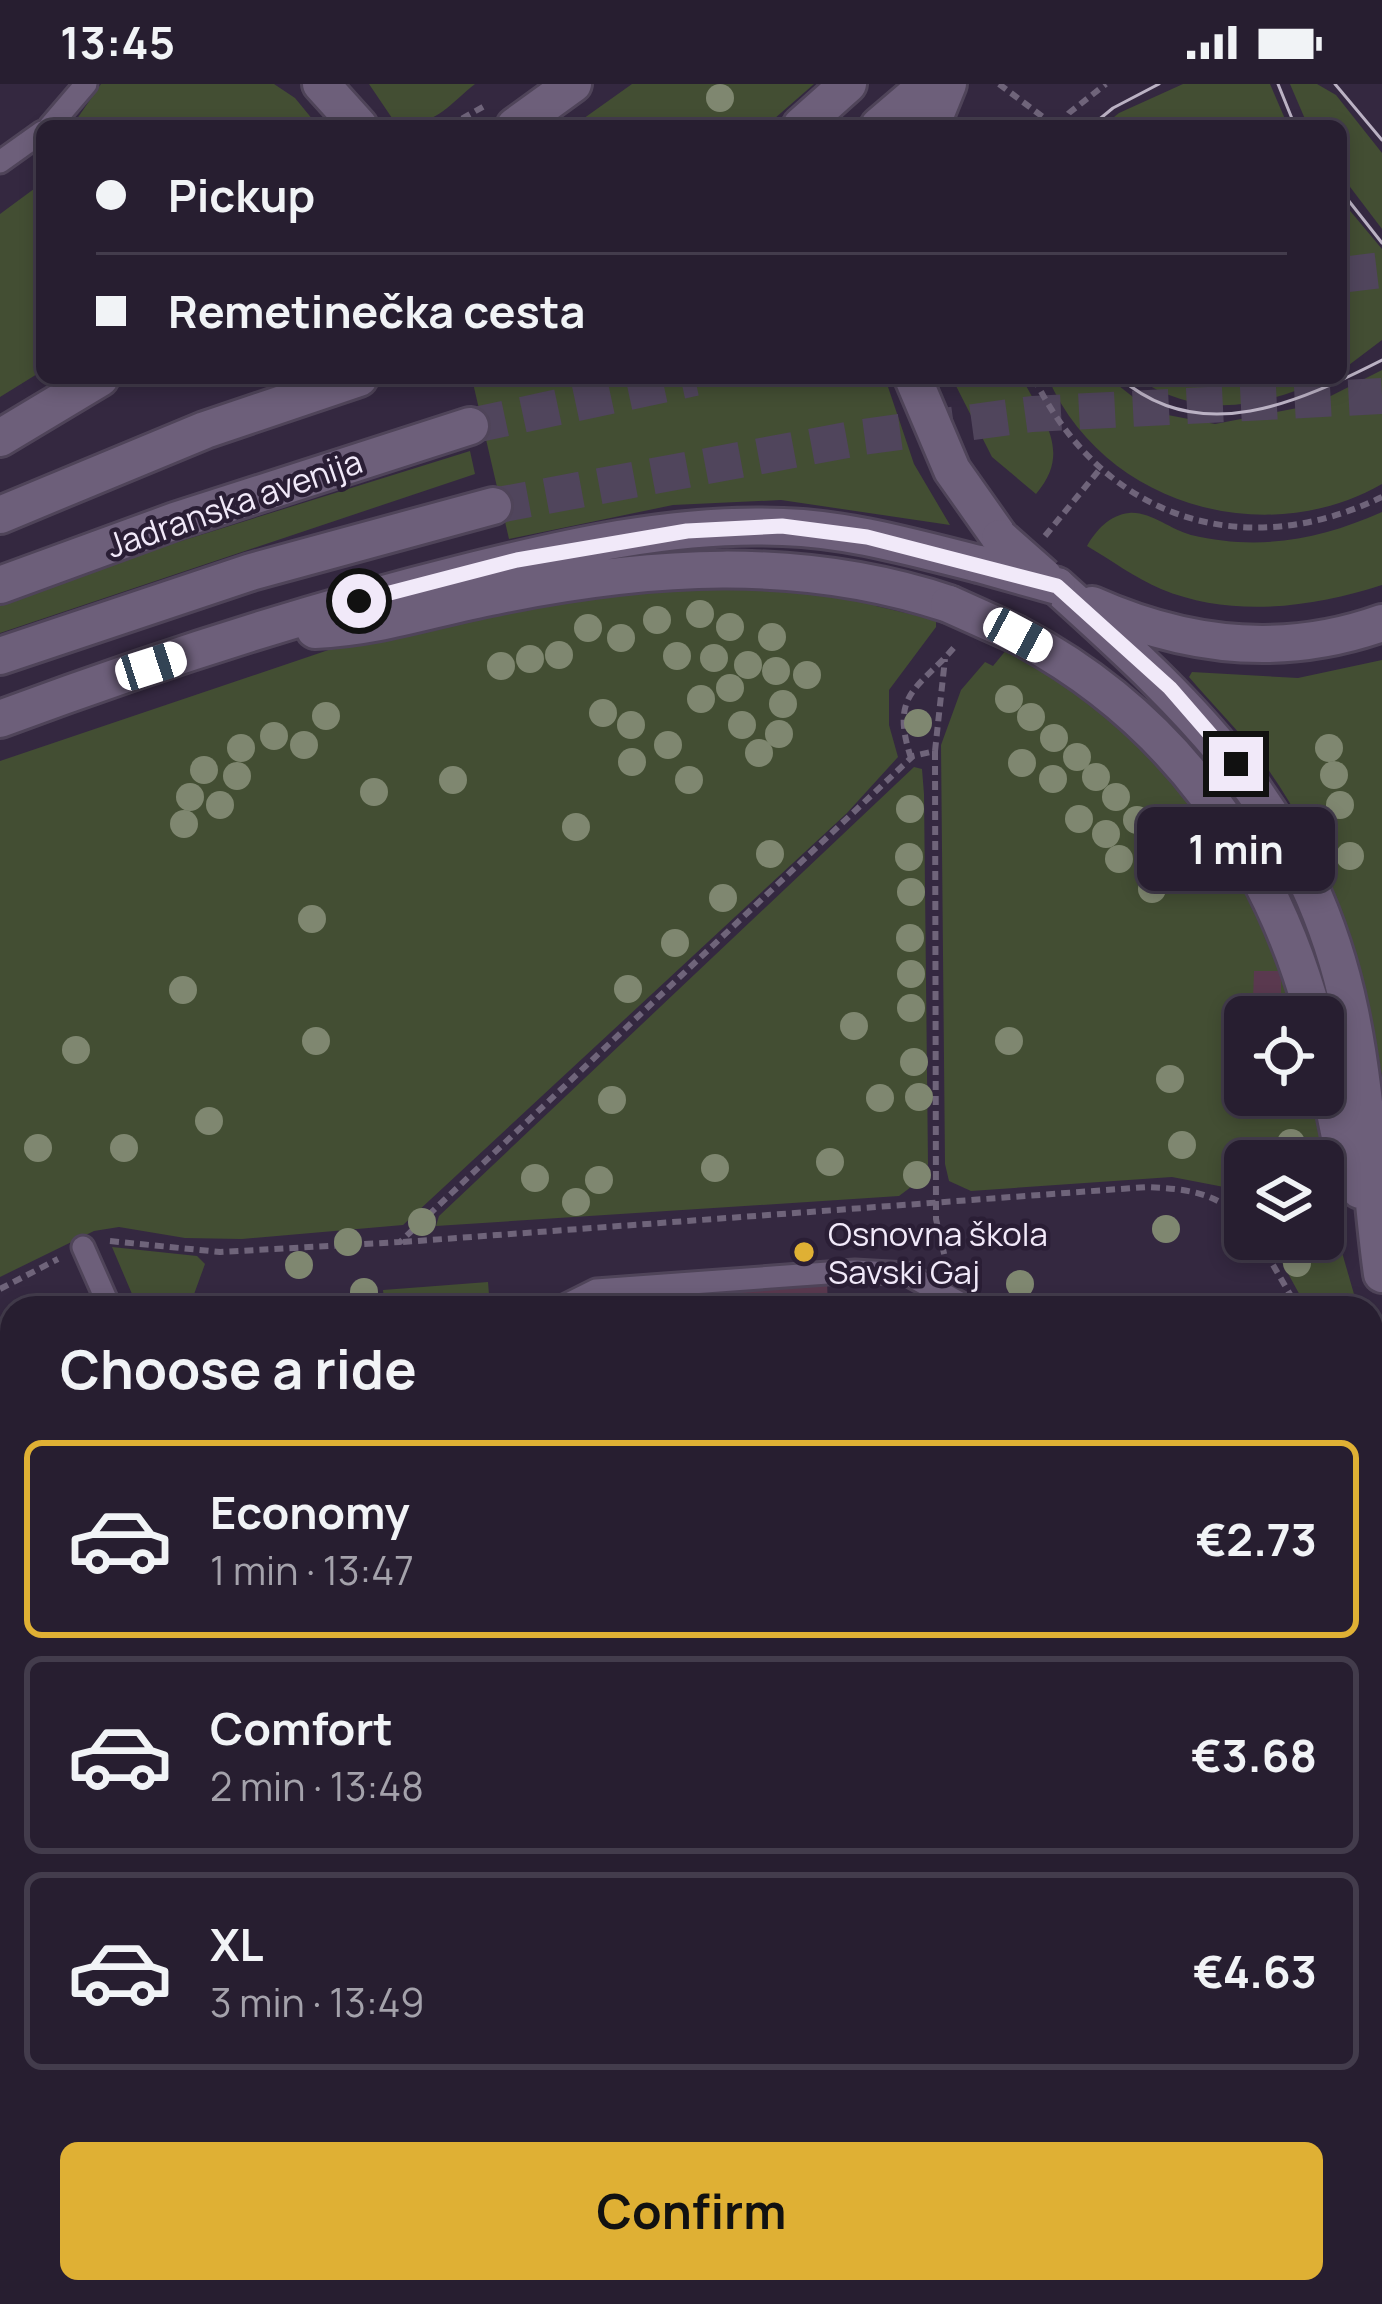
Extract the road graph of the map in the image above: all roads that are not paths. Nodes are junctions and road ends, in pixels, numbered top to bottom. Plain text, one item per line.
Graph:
1 (86, 84) edge
2 (321, 84) edge
3 (573, 84) edge
4 (848, 84) edge
5 (941, 85) edge
6 (511, 110) edge
7 (55, 120) edge
8 (354, 120) edge
9 (808, 120) edge
10 (888, 120) edge
11 (932, 120) edge
12 (36, 136) edge
13 (0, 162) edge
14 (90, 384) edge
15 (340, 384) edge
16 (916, 384) edge
17 (470, 426) tunnel mouth
18 (0, 438) edge
19 (493, 506) tunnel mouth
20 (0, 515) edge
21 (990, 551) junction
22 (0, 585) edge
23 (1057, 586) junction
24 (1382, 623) edge
25 (275, 626) junction
26 (0, 656) edge
27 (0, 719) edge
28 (1307, 996) edge
29 (1337, 1116) edge
30 (1376, 1226) junction
31 (82, 1247) road end
32 (1382, 1274) edge
33 (104, 1296) edge
34 (584, 1296) edge
35 (949, 1296) edge

1 - 7 lane
2 - 8 main road
3 - 6 main road
4 - 9 main road
5 - 10 main road
5 - 11 main road
12 - 13 lane
14 - 18 main road
15 - 20 main road
16 - 21 main road
17 - 22 main road, Jadranska avenija
19 - 26 main road, Jadranska avenija
21 - 23 main road, bridge
21 - 25 main road
23 - 24 main road
23 - 30 main road
25 - 27 main road
25 - 28 main road, bridge
29 - 30 main road
30 - 32 main road
31 - 33 lane
34 - 35 lane

